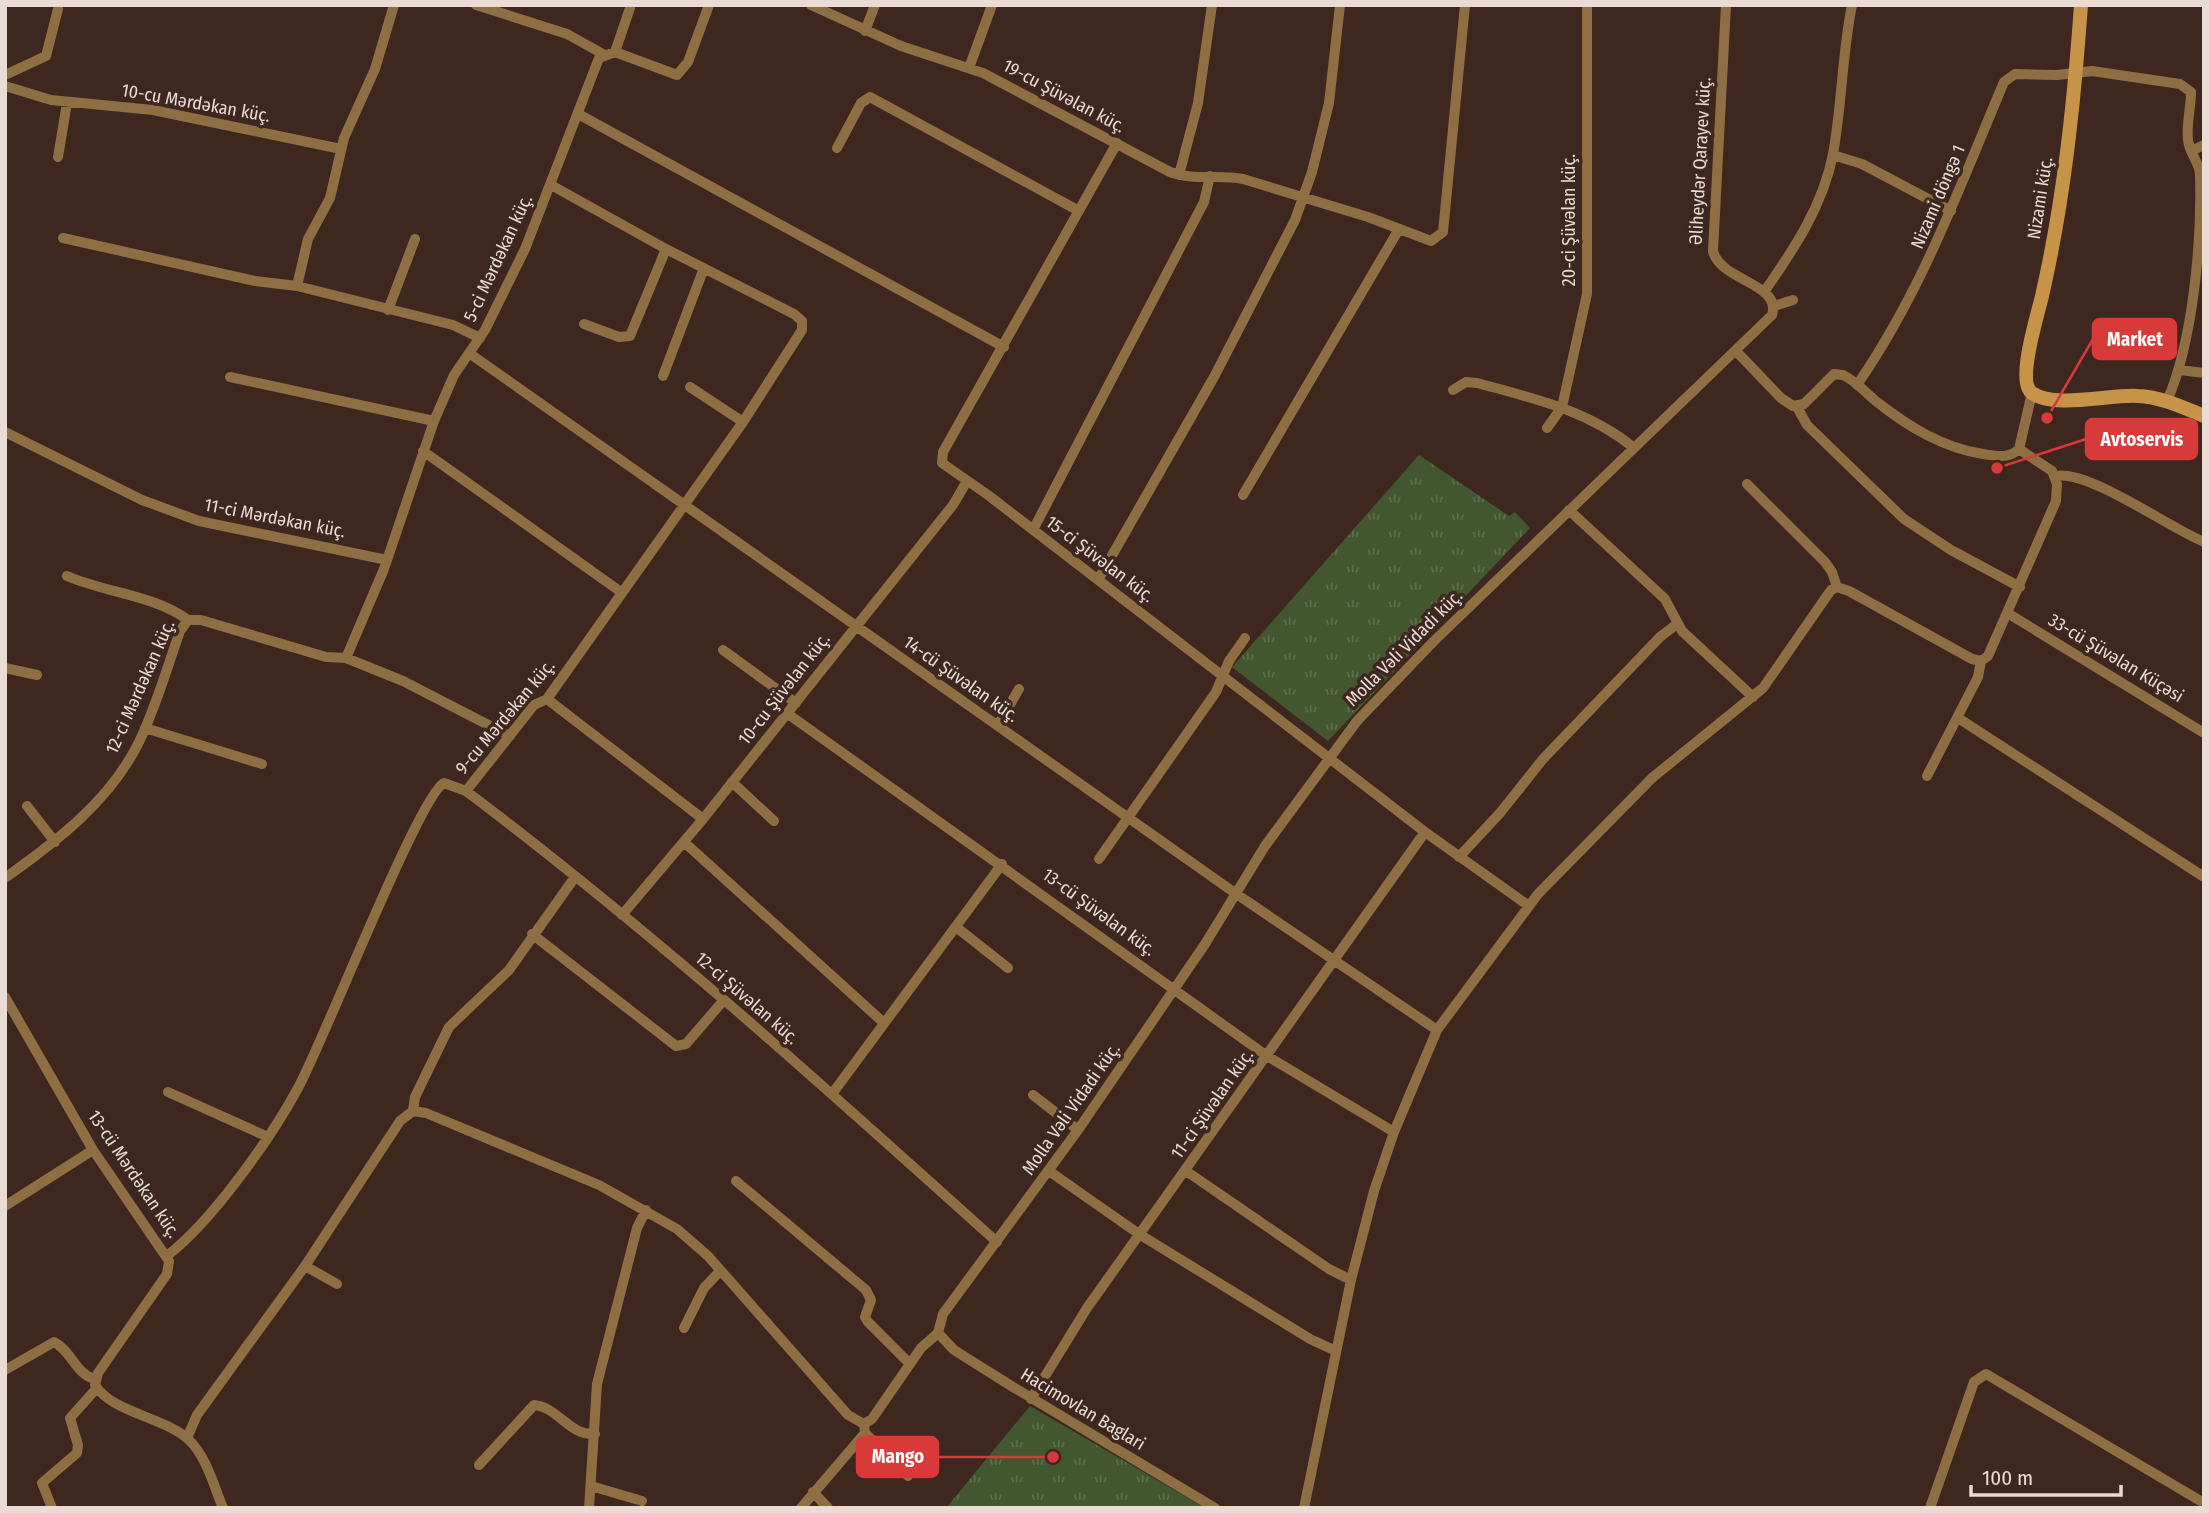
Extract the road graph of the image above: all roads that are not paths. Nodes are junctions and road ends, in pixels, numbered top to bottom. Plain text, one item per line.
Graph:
1 (394, 5) edge
2 (476, 5) edge
3 (709, 5) edge
4 (811, 5) edge
5 (875, 5) edge
6 (992, 5) edge
7 (1212, 5) edge
8 (1340, 5) edge
9 (1465, 5) edge
10 (1587, 5) edge
11 (1726, 5) edge
12 (1853, 5) edge
13 (2081, 5) edge
14 (630, 8) dead end
15 (58, 9) dead end
16 (865, 31) junction
17 (609, 53) junction
18 (969, 68) junction
19 (2075, 73) junction
20 (5, 75) edge
21 (5, 86) edge
22 (67, 103) junction
23 (580, 115) junction
24 (1117, 143) junction
25 (2204, 145) edge
26 (837, 148) dead end
27 (341, 149) junction
28 (2191, 151) junction
29 (1833, 155) junction
30 (58, 157) dead end
31 (1179, 175) junction
32 (1210, 176) junction
33 (551, 185) junction
34 (1304, 198) junction
35 (1079, 211) junction
36 (1951, 211) junction
37 (1399, 229) junction
38 (63, 238) dead end
39 (415, 239) dead end
40 (666, 249) junction
41 (704, 268) junction
42 (297, 286) junction
43 (1764, 292) junction
44 (1793, 300) dead end
45 (1774, 306) junction
46 (388, 310) junction
47 (584, 324) dead end
48 (480, 338) junction
49 (1004, 347) junction
50 (1736, 351) junction
51 (469, 353) junction
52 (2180, 370) junction
53 (2204, 373) edge
54 (663, 376) dead end
55 (230, 377) dead end
56 (1857, 385) junction
57 (690, 387) dead end
58 (1453, 390) dead end
59 (2032, 393) junction
60 (2167, 401) junction
61 (1562, 407) junction
62 (1797, 407) junction
63 (2204, 416) edge
64 (434, 421) junction
65 (743, 422) junction
66 (1547, 428) dead end
67 (5, 432) edge
68 (1634, 448) junction
69 (2019, 449) junction
70 (423, 451) junction
71 (2056, 476) junction
72 (967, 481) junction
73 (1748, 484) dead end
74 (1243, 495) dead end
75 (684, 505) junction
76 (1569, 510) junction
77 (1033, 530) junction
78 (2204, 542) edge
79 (387, 560) junction
80 (67, 576) dead end
81 (1098, 580) junction
82 (1837, 587) junction
83 (2020, 587) junction
84 (621, 593) junction
85 (2009, 614) junction
86 (188, 620) junction
87 (1677, 624) junction
88 (856, 627) junction
89 (1245, 638) dead end
90 (723, 650) dead end
91 (346, 658) junction
92 (1981, 661) junction
93 (5, 668) edge
94 (37, 675) dead end
95 (1224, 675) junction
96 (1019, 689) dead end
97 (1753, 697) junction
98 (547, 698) junction
99 (796, 703) junction
100 (788, 713) junction
101 (1958, 718) junction
102 (998, 725) junction
103 (145, 728) junction
104 (2204, 733) edge
105 (510, 736) junction
106 (1329, 756) junction
107 (262, 764) dead end
108 (1927, 776) dead end
109 (733, 782) junction
110 (466, 791) junction
111 (27, 806) dead end
112 (1128, 817) junction
113 (703, 819) junction
114 (774, 821) dead end
115 (1425, 832) junction
116 (55, 842) junction
117 (684, 842) junction
118 (1459, 857) junction
119 (1099, 859) dead end
120 (1002, 864) junction
121 (575, 877) junction
122 (2204, 877) edge
123 (5, 878) edge
124 (1235, 893) junction
125 (1529, 906) junction
126 (622, 915) junction
127 (956, 927) junction
128 (532, 934) junction
129 (1333, 960) junction
130 (1007, 968) dead end
131 (1175, 989) junction
132 (5, 997) edge
133 (723, 1001) junction
134 (884, 1023) junction
135 (1437, 1030) junction
136 (1267, 1056) junction
137 (168, 1092) dead end
138 (832, 1094) junction
139 (1033, 1095) dead end
140 (413, 1111) junction
141 (1079, 1130) junction
142 (1394, 1132) junction
143 (268, 1137) junction
144 (93, 1150) junction
145 (1049, 1171) junction
146 (1186, 1171) junction
147 (736, 1181) dead end
148 (5, 1206) edge
149 (646, 1210) junction
150 (1139, 1234) junction
151 (996, 1242) junction
152 (167, 1255) junction
153 (305, 1266) junction
154 (720, 1271) junction
155 (1351, 1280) junction
156 (337, 1284) dead end
157 (684, 1328) dead end
158 (939, 1333) junction
159 (1336, 1351) junction
160 (910, 1364) junction
161 (5, 1370) edge
162 (96, 1384) junction
163 (1031, 1399) junction
164 (864, 1429) junction
165 (596, 1434) junction
166 (187, 1438) junction
167 (479, 1465) dead end
168 (908, 1476) dead end
169 (591, 1486) junction
170 (813, 1492) junction
171 (642, 1501) dead end
172 (2204, 1503) edge
173 (52, 1508) edge
174 (223, 1508) edge
175 (589, 1508) edge
176 (802, 1508) edge
177 (828, 1508) edge
178 (1215, 1508) edge
179 (1304, 1508) edge
180 (1930, 1508) edge

1 - 27 street
2 - 17 street
3 - 17 street
4 - 16 street, 19-cu Şüvəlan küç.
5 - 16 street
6 - 18 street
7 - 31 street
8 - 34 street
9 - 37 street, 19-cu Şüvəlan küç.
10 - 61 street, 20-ci Şüvəlan küç.
11 - 43 street, Əliheydər Qarayev küç.
12 - 29 street
13 - 19 street, Nizami küç.
14 - 17 street, 5-ci Mərdəkan küç.
15 - 20 street
16 - 18 street, 19-cu Şüvəlan küç.
17 - 23 street, 5-ci Mərdəkan küç.
18 - 24 street, 19-cu Şüvəlan küç.
19 - 28 street, Nizami döngə 1
19 - 36 street, Nizami döngə 1
19 - 59 street, Nizami küç.
21 - 22 street, 10-cu Mərdəkan küç.
22 - 27 street, 10-cu Mərdəkan küç.
22 - 30 street
23 - 33 street, 5-ci Mərdəkan küç.
23 - 49 street
24 - 31 street, 19-cu Şüvəlan küç.
24 - 35 street, 15-ci Şüvəlan küç.
25 - 28 street
26 - 35 street
27 - 42 street
28 - 52 street
29 - 36 street
29 - 43 street
31 - 32 street, 19-cu Şüvəlan küç.
32 - 34 street, 19-cu Şüvəlan küç.
32 - 77 street
33 - 40 street, 9-cu Mərdəkan küç.
33 - 48 street, 5-ci Mərdəkan küç.
34 - 37 street, 19-cu Şüvəlan küç.
34 - 81 street
35 - 49 street, 15-ci Şüvəlan küç.
36 - 56 street, Nizami döngə 1
37 - 74 street
38 - 42 street
39 - 46 street
40 - 41 street, 9-cu Mərdəkan küç.
40 - 47 street
41 - 54 street
41 - 65 street, 9-cu Mərdəkan küç.
42 - 46 street
43 - 45 street
44 - 45 street
45 - 50 street, Molla Vəli Vidadi küç.
46 - 48 street
48 - 51 street, 5-ci Mərdəkan küç.
49 - 72 street, 15-ci Şüvəlan küç.
50 - 62 street
50 - 68 street, Molla Vəli Vidadi küç.
51 - 64 street, 5-ci Mərdəkan küç.
51 - 75 street, 14-cü Şüvəlan küç.
52 - 53 street
52 - 60 street
55 - 64 street
56 - 62 street
56 - 69 street
57 - 65 street
58 - 61 street
59 - 60 street
59 - 69 street
60 - 63 street
61 - 66 street, 20-ci Şüvəlan küç.
61 - 68 street
62 - 83 street
64 - 70 street, 5-ci Mərdəkan küç.
65 - 75 street, 9-cu Mərdəkan küç.
67 - 79 street, 11-ci Mərdəkan küç.
68 - 76 street, Molla Vəli Vidadi küç.
69 - 71 street
70 - 79 street, 5-ci Mərdəkan küç.
70 - 84 street
71 - 78 street
71 - 83 street
72 - 77 street, 15-ci Şüvəlan küç.
72 - 88 street, 10-cu Şüvəlan küç.
73 - 82 street
75 - 84 street, 9-cu Mərdəkan küç.
75 - 88 street, 14-cü Şüvəlan küç.
76 - 87 street
76 - 106 street, Molla Vəli Vidadi küç.
77 - 81 street, 15-ci Şüvəlan küç.
79 - 91 street, 5-ci Mərdəkan küç.
80 - 86 street
81 - 95 street, 15-ci Şüvəlan küç.
82 - 92 street
82 - 97 street
83 - 85 street
84 - 98 street, 9-cu Mərdəkan küç.
85 - 92 street
85 - 104 street, 33-cü Şüvəlan Küçəsi
86 - 91 street, 12-ci Mərdəkan küç.
86 - 103 street, 12-ci Mərdəkan küç.
87 - 97 street
87 - 118 street
88 - 99 street, 10-cu Şüvəlan küç.
88 - 102 street, 14-cü Şüvəlan küç.
89 - 95 street
90 - 99 street
91 - 105 street, 12-ci Mərdəkan küç.
92 - 101 street
93 - 94 street
95 - 106 street, 15-ci Şüvəlan küç.
95 - 112 street
96 - 102 street
97 - 125 street
98 - 105 street, 9-cu Mərdəkan küç.
98 - 113 street
99 - 100 street, 10-cu Şüvəlan küç.
100 - 109 street, 10-cu Şüvəlan küç.
100 - 120 street, 13-cü Şüvəlan küç.
101 - 108 street
101 - 122 street
102 - 112 street, 14-cü Şüvəlan küç.
103 - 107 street
103 - 116 street, 12-ci Mərdəkan küç.
105 - 110 street, 9-cu Mərdəkan küç.
106 - 115 street, 15-ci Şüvəlan küç.
106 - 124 street, Molla Vəli Vidadi küç.
109 - 113 street, 10-cu Şüvəlan küç.
109 - 114 street
110 - 121 street, 12-ci Şüvəlan küç.
110 - 143 street, 9-cu Mərdəkan küç.
111 - 116 street
112 - 119 street
112 - 124 street, 14-cü Şüvəlan küç.
113 - 117 street, 10-cu Şüvəlan küç.
115 - 118 street, 15-ci Şüvəlan küç.
115 - 129 street, 11-ci Şüvəlan küç.
116 - 123 street, 12-ci Mərdəkan küç.
117 - 126 street, 10-cu Şüvəlan küç.
117 - 134 street
118 - 125 street, 15-ci Şüvəlan küç.
120 - 127 street
120 - 131 street, 13-cü Şüvəlan küç.
121 - 126 street, 12-ci Şüvəlan küç.
121 - 128 street
124 - 129 street, 14-cü Şüvəlan küç.
124 - 131 street, Molla Vəli Vidadi küç.
125 - 135 street
126 - 133 street, 12-ci Şüvəlan küç.
127 - 130 street
127 - 134 street
128 - 133 street
128 - 140 street
129 - 135 street, 14-cü Şüvəlan küç.
129 - 136 street, 11-ci Şüvəlan küç.
131 - 136 street, 13-cü Şüvəlan küç.
131 - 141 street, Molla Vəli Vidadi küç.
132 - 144 street, 13-cü Mərdəkan küç.
133 - 138 street, 12-ci Şüvəlan küç.
134 - 138 street
135 - 142 street
136 - 142 street, 13-cü Şüvəlan küç.
136 - 146 street, 11-ci Şüvəlan küç.
137 - 143 street
138 - 151 street, 12-ci Şüvəlan küç.
139 - 141 street
140 - 149 street
140 - 153 street
141 - 145 street, Molla Vəli Vidadi küç.
142 - 155 street
143 - 152 street, 9-cu Mərdəkan küç.
144 - 148 street
144 - 152 street, 13-cü Mərdəkan küç.
145 - 150 street
145 - 151 street, Molla Vəli Vidadi küç.
146 - 150 street, 11-ci Şüvəlan küç.
146 - 155 street
147 - 160 street
149 - 154 street
149 - 165 street
150 - 159 street
150 - 163 street, 11-ci Şüvəlan küç.
151 - 158 street, Molla Vəli Vidadi küç.
152 - 162 street, 13-cü Mərdəkan küç.
153 - 156 street
153 - 166 street
154 - 157 street
154 - 164 street
155 - 159 street
158 - 160 street
158 - 163 street, Hacimovlan Baglari
159 - 179 street
160 - 164 street
161 - 162 street
162 - 166 street
162 - 173 street, 13-cü Mərdəkan küç.
163 - 178 street, Hacimovlan Baglari
164 - 168 street
164 - 170 street
165 - 167 street
165 - 169 street
166 - 174 street
169 - 171 street
169 - 175 street
170 - 176 street
170 - 177 street
172 - 180 street

